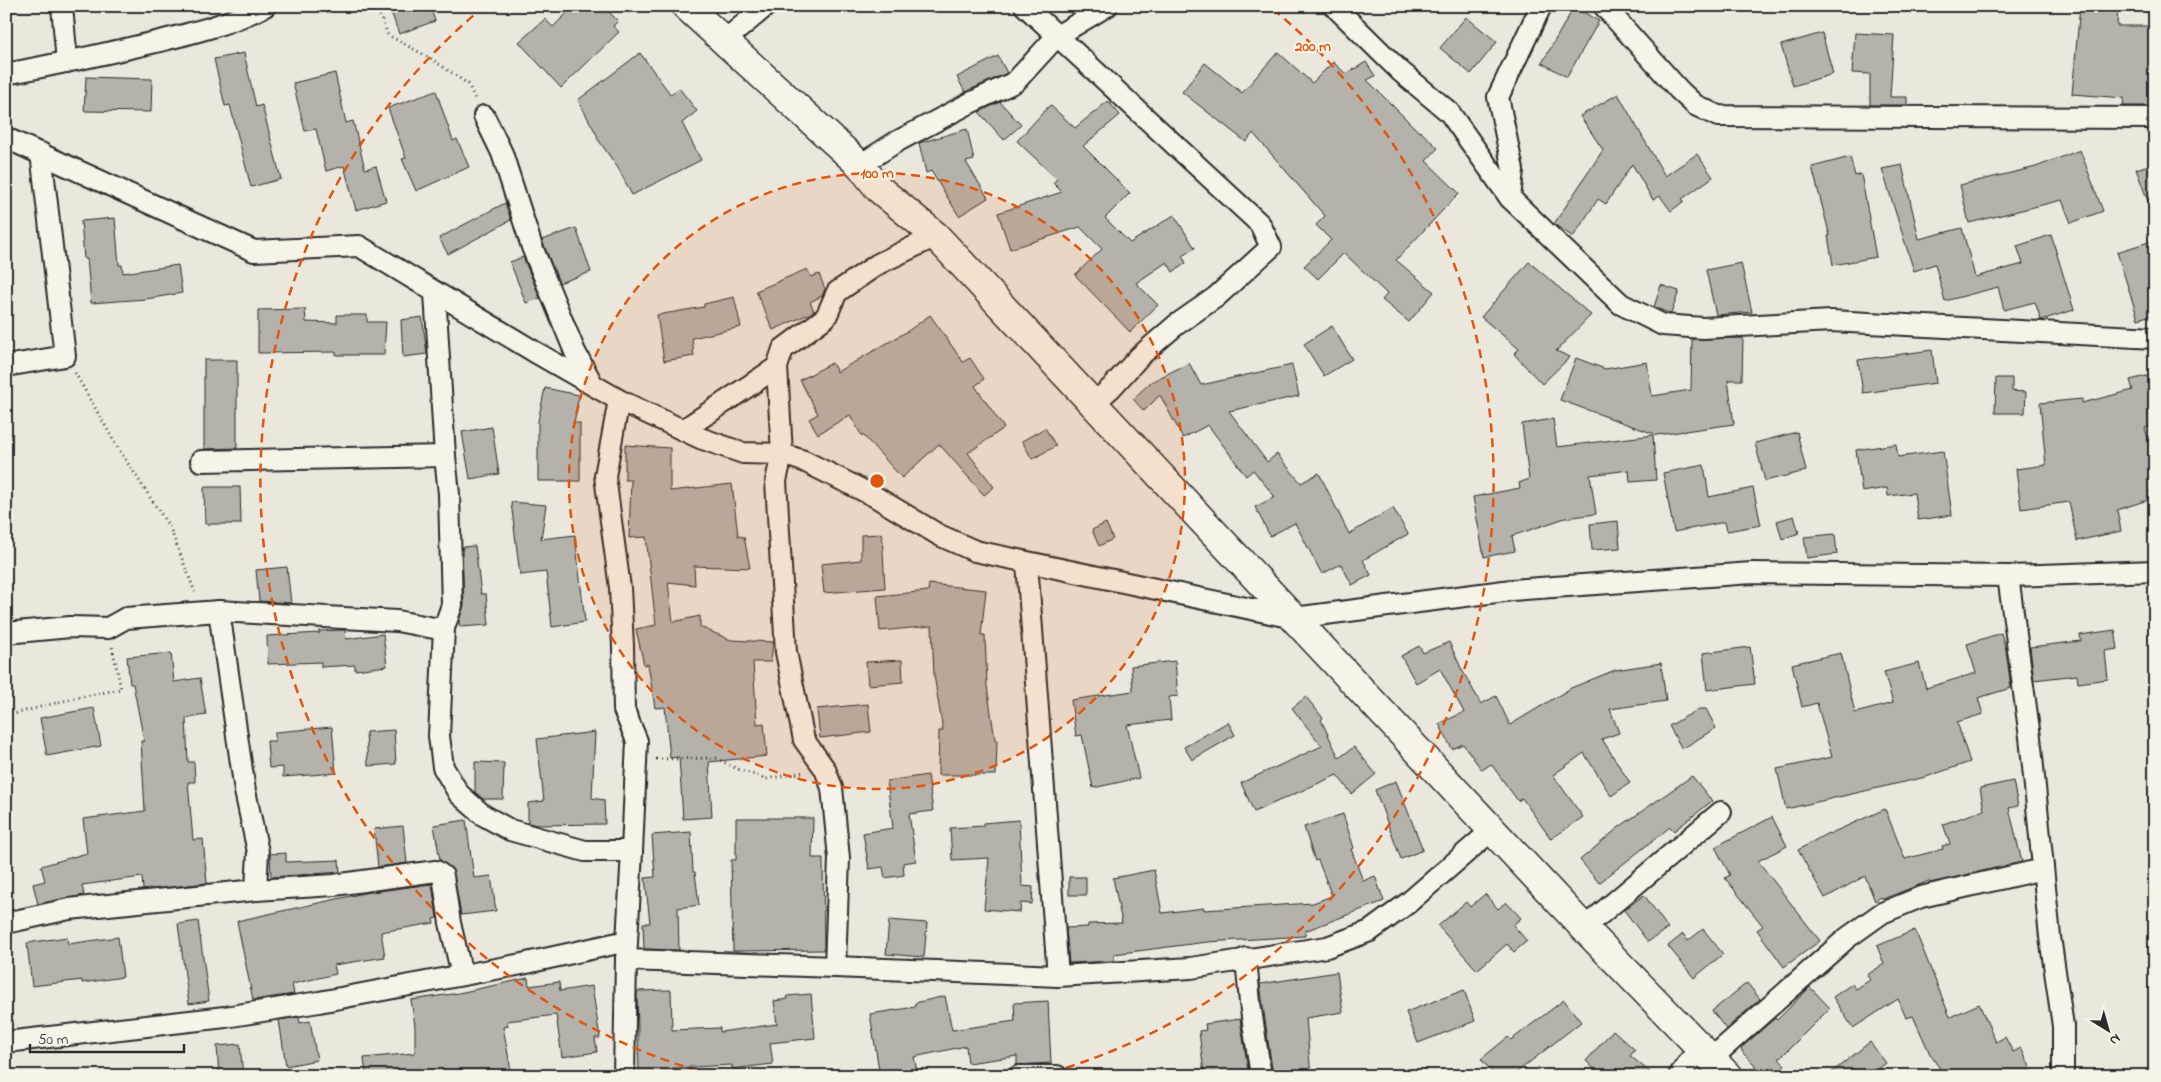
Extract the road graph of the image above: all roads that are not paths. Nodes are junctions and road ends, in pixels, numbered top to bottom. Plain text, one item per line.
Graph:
1 (62, 6) edge
2 (265, 6) edge
3 (686, 6) edge
4 (766, 6) edge
5 (1025, 6) edge
6 (1106, 6) edge
7 (1334, 6) edge
8 (1541, 6) edge
9 (1604, 6) edge
10 (1057, 36) junction
11 (724, 41) junction
12 (67, 62) junction
13 (6, 74) edge
14 (484, 116) road end
15 (2155, 118) edge
16 (6, 138) edge
17 (41, 153) junction
18 (860, 165) junction
19 (1510, 198) junction
20 (936, 236) junction
21 (435, 293) junction
22 (2155, 338) edge
23 (6, 366) edge
24 (777, 367) junction
25 (594, 386) junction
26 (619, 400) junction
27 (1093, 404) junction
28 (683, 430) junction
29 (782, 454) junction
30 (445, 456) junction
31 (201, 461) dead end
32 (1027, 563) junction
33 (2155, 571) edge
34 (2008, 576) junction
35 (219, 611) junction
36 (1294, 618) junction
37 (444, 628) junction
38 (6, 633) edge
39 (1721, 812) dead end
40 (1492, 830) junction
41 (632, 851) junction
42 (2042, 869) junction
43 (256, 890) junction
44 (6, 923) edge
45 (1584, 928) junction
46 (626, 950) junction
47 (1246, 958) junction
48 (835, 967) junction
49 (462, 975) junction
50 (1058, 976) junction
51 (6, 1042) edge
52 (1713, 1060) edge
53 (624, 1076) edge
54 (1019, 1076) edge
55 (1057, 1076) edge
56 (1261, 1076) edge
57 (1679, 1076) edge
58 (2063, 1076) edge

1 - 12 street
2 - 12 street
3 - 11 street
4 - 11 street
5 - 10 street
6 - 10 street
7 - 19 street
8 - 19 street
9 - 15 street
10 - 18 street
10 - 27 street
11 - 18 street
12 - 13 street
14 - 25 street
16 - 17 street
17 - 21 street
17 - 23 street
18 - 20 street
19 - 22 street
20 - 24 street
20 - 27 street
21 - 25 street
21 - 30 street
24 - 28 street
24 - 29 street
25 - 26 street
26 - 28 street
26 - 41 street
27 - 36 street
28 - 29 street
29 - 32 street
29 - 48 street
30 - 31 street
30 - 37 street
32 - 36 street
32 - 50 street
33 - 34 street
34 - 36 street
34 - 42 street
35 - 37 street
35 - 38 street
35 - 43 street
36 - 40 street
37 - 41 street
39 - 45 street
40 - 45 street
40 - 47 street
41 - 46 street
42 - 52 street
42 - 58 street
43 - 44 street
43 - 49 street
45 - 52 street
46 - 48 street
46 - 49 street
46 - 53 street
47 - 50 street
47 - 56 street
48 - 50 street
49 - 51 street
52 - 57 street
54 - 55 street

